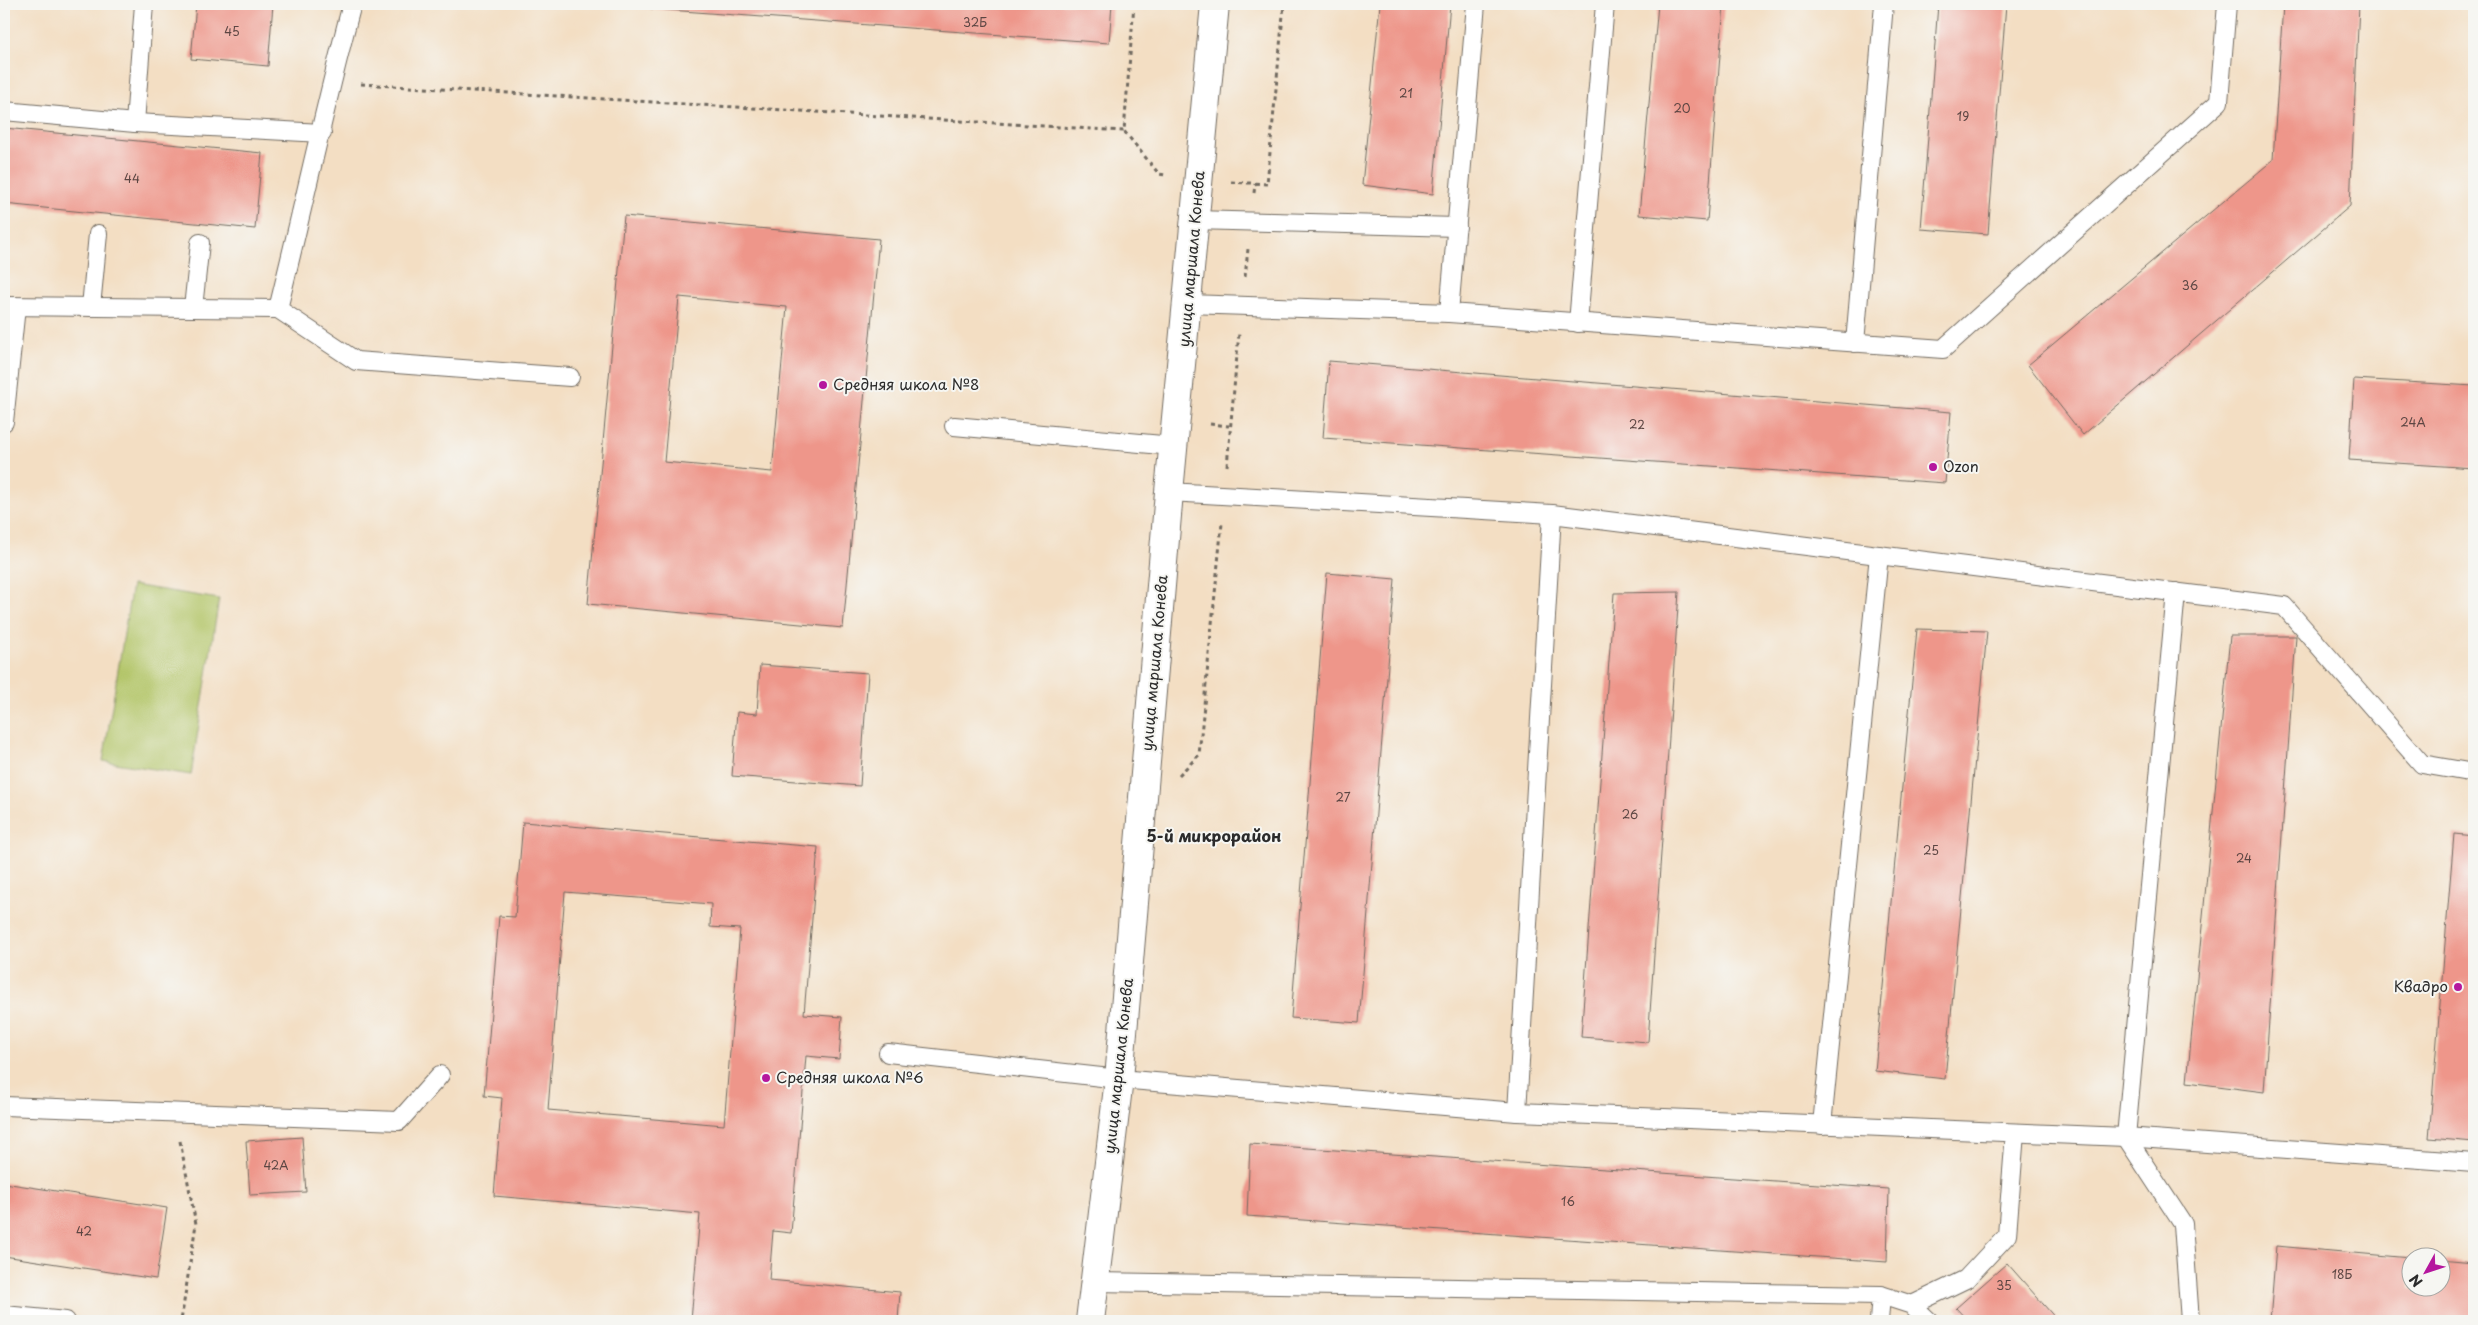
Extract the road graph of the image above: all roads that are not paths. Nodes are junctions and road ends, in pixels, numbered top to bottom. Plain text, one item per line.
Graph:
1 (144, 4) edge
2 (352, 4) edge
3 (1216, 4) edge
4 (1476, 4) edge
5 (1605, 4) edge
6 (1884, 4) edge
7 (2227, 4) edge
8 (4, 111) edge
9 (135, 123) junction
10 (322, 133) junction
11 (1194, 220) junction
12 (1457, 227) junction
13 (98, 234) dead end
14 (200, 243) dead end
15 (1188, 304) junction
16 (10, 306) edge
17 (91, 307) junction
18 (193, 308) junction
19 (278, 309) junction
20 (1449, 313) junction
21 (1578, 323) junction
22 (1855, 343) junction
23 (570, 378) dead end
24 (4, 422) edge
25 (954, 426) dead end
26 (1173, 446) junction
27 (1169, 492) junction
28 (1552, 514) junction
29 (1879, 555) junction
30 (2176, 592) junction
31 (2474, 774) edge
32 (888, 1053) dead end
33 (440, 1075) dead end
34 (1120, 1080) junction
35 (4, 1106) edge
36 (1517, 1112) junction
37 (1822, 1125) junction
38 (2015, 1133) junction
39 (2126, 1137) junction
40 (2474, 1163) edge
41 (1094, 1282) junction
42 (1880, 1294) junction
43 (1912, 1305) junction
44 (4, 1315) edge
45 (66, 1321) edge
46 (1090, 1321) edge
47 (1879, 1321) edge
48 (1929, 1321) edge
49 (2190, 1321) edge

1 - 9 lane
2 - 10 lane
3 - 11 street, улица маршала Конева
4 - 12 lane
5 - 21 lane
6 - 22 lane
7 - 22 lane
8 - 9 lane
9 - 10 lane
10 - 19 lane
11 - 12 lane
11 - 15 street, улица маршала Конева
12 - 20 lane
13 - 17 lane
14 - 18 lane
15 - 20 lane
15 - 26 street, улица маршала Конева
16 - 17 lane
16 - 24 lane
17 - 18 lane
18 - 19 lane
19 - 23 lane
20 - 21 lane
21 - 22 lane
25 - 26 lane
26 - 27 street, улица маршала Конева
27 - 28 lane
27 - 34 street, улица маршала Конева
28 - 29 lane
28 - 36 lane
29 - 30 lane
29 - 37 lane
30 - 31 lane
30 - 39 lane
32 - 34 lane
33 - 35 lane
34 - 36 lane
34 - 41 street, улица маршала Конева
36 - 37 lane
37 - 38 lane
38 - 39 lane
38 - 43 lane
39 - 40 lane
39 - 49 lane
41 - 42 lane
41 - 46 street, улица маршала Конева
42 - 43 lane
42 - 47 lane
43 - 48 lane
44 - 45 lane

